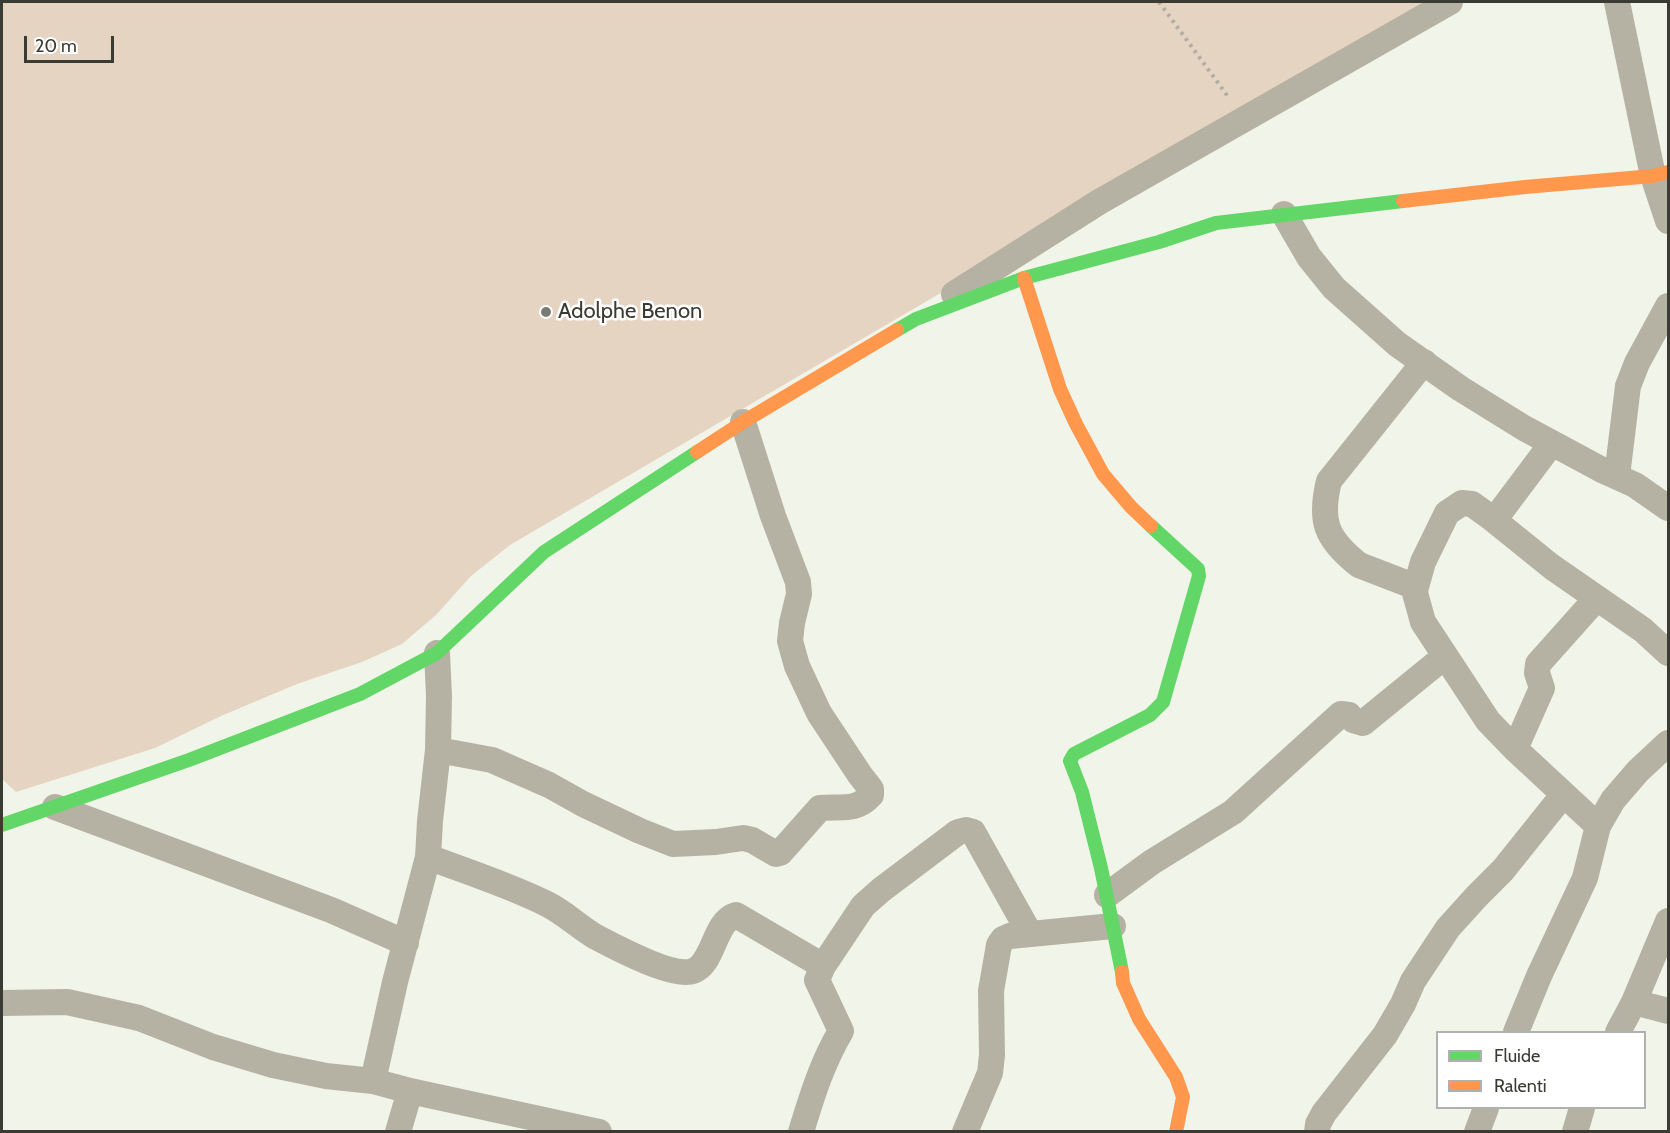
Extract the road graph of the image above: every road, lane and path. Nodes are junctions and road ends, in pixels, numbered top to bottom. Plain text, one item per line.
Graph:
1 (1159, 2) edge
2 (1450, 2) edge
3 (1617, 2) edge
4 (1243, 118) junction
5 (1661, 174) edge
6 (1284, 214) junction
7 (1668, 221) edge
8 (1024, 278) junction
9 (1668, 306) edge
10 (916, 319) junction
11 (1424, 362) junction
12 (742, 422) junction
13 (1552, 443) junction
14 (1617, 476) junction
15 (1668, 507) edge
16 (1490, 517) junction
17 (1416, 587) junction
18 (1596, 599) junction
19 (437, 653) junction
20 (1668, 653) edge
21 (1444, 657) junction
22 (1668, 743) edge
23 (1515, 749) junction
24 (438, 750) junction
25 (1563, 795) junction
26 (56, 807) junction
27 (2, 825) edge
28 (1598, 826) junction
29 (428, 857) junction
30 (1107, 895) junction
31 (1668, 921) edge
32 (1113, 926) junction
33 (1030, 934) junction
34 (406, 943) junction
35 (823, 966) junction
36 (1634, 1002) junction
37 (2, 1003) edge
38 (1668, 1011) edge
39 (1516, 1031) edge
40 (1619, 1031) edge
41 (373, 1081) junction
42 (410, 1091) junction
43 (1485, 1109) edge
44 (1581, 1109) edge
45 (398, 1131) edge
46 (599, 1131) edge
47 (801, 1131) edge
48 (965, 1131) edge
49 (1176, 1131) edge
50 (1317, 1131) edge
51 (1477, 1131) edge
52 (1575, 1131) edge

1 - 4 path
2 - 4 street
3 - 5 street
4 - 10 street
5 - 6 street
5 - 7 street
6 - 8 street
6 - 11 street
8 - 10 street
8 - 30 street
9 - 14 street
10 - 12 street
11 - 13 street
11 - 17 street
12 - 19 street
12 - 24 street
13 - 14 street
13 - 16 street
14 - 15 street
16 - 17 street
16 - 18 street
17 - 21 street
18 - 20 street
18 - 23 street
19 - 24 street
19 - 26 street
21 - 23 street
21 - 30 street
22 - 28 street
23 - 25 street
24 - 29 street
25 - 28 street
25 - 50 street
26 - 27 street
26 - 34 street
28 - 39 street
29 - 34 street
29 - 35 street
30 - 32 street
31 - 36 street
32 - 33 street
32 - 49 street
33 - 35 street
33 - 48 street
34 - 41 street
35 - 47 street
36 - 38 street
36 - 40 street
37 - 41 street
41 - 42 street
42 - 45 street
42 - 46 street
43 - 51 street
44 - 52 street

